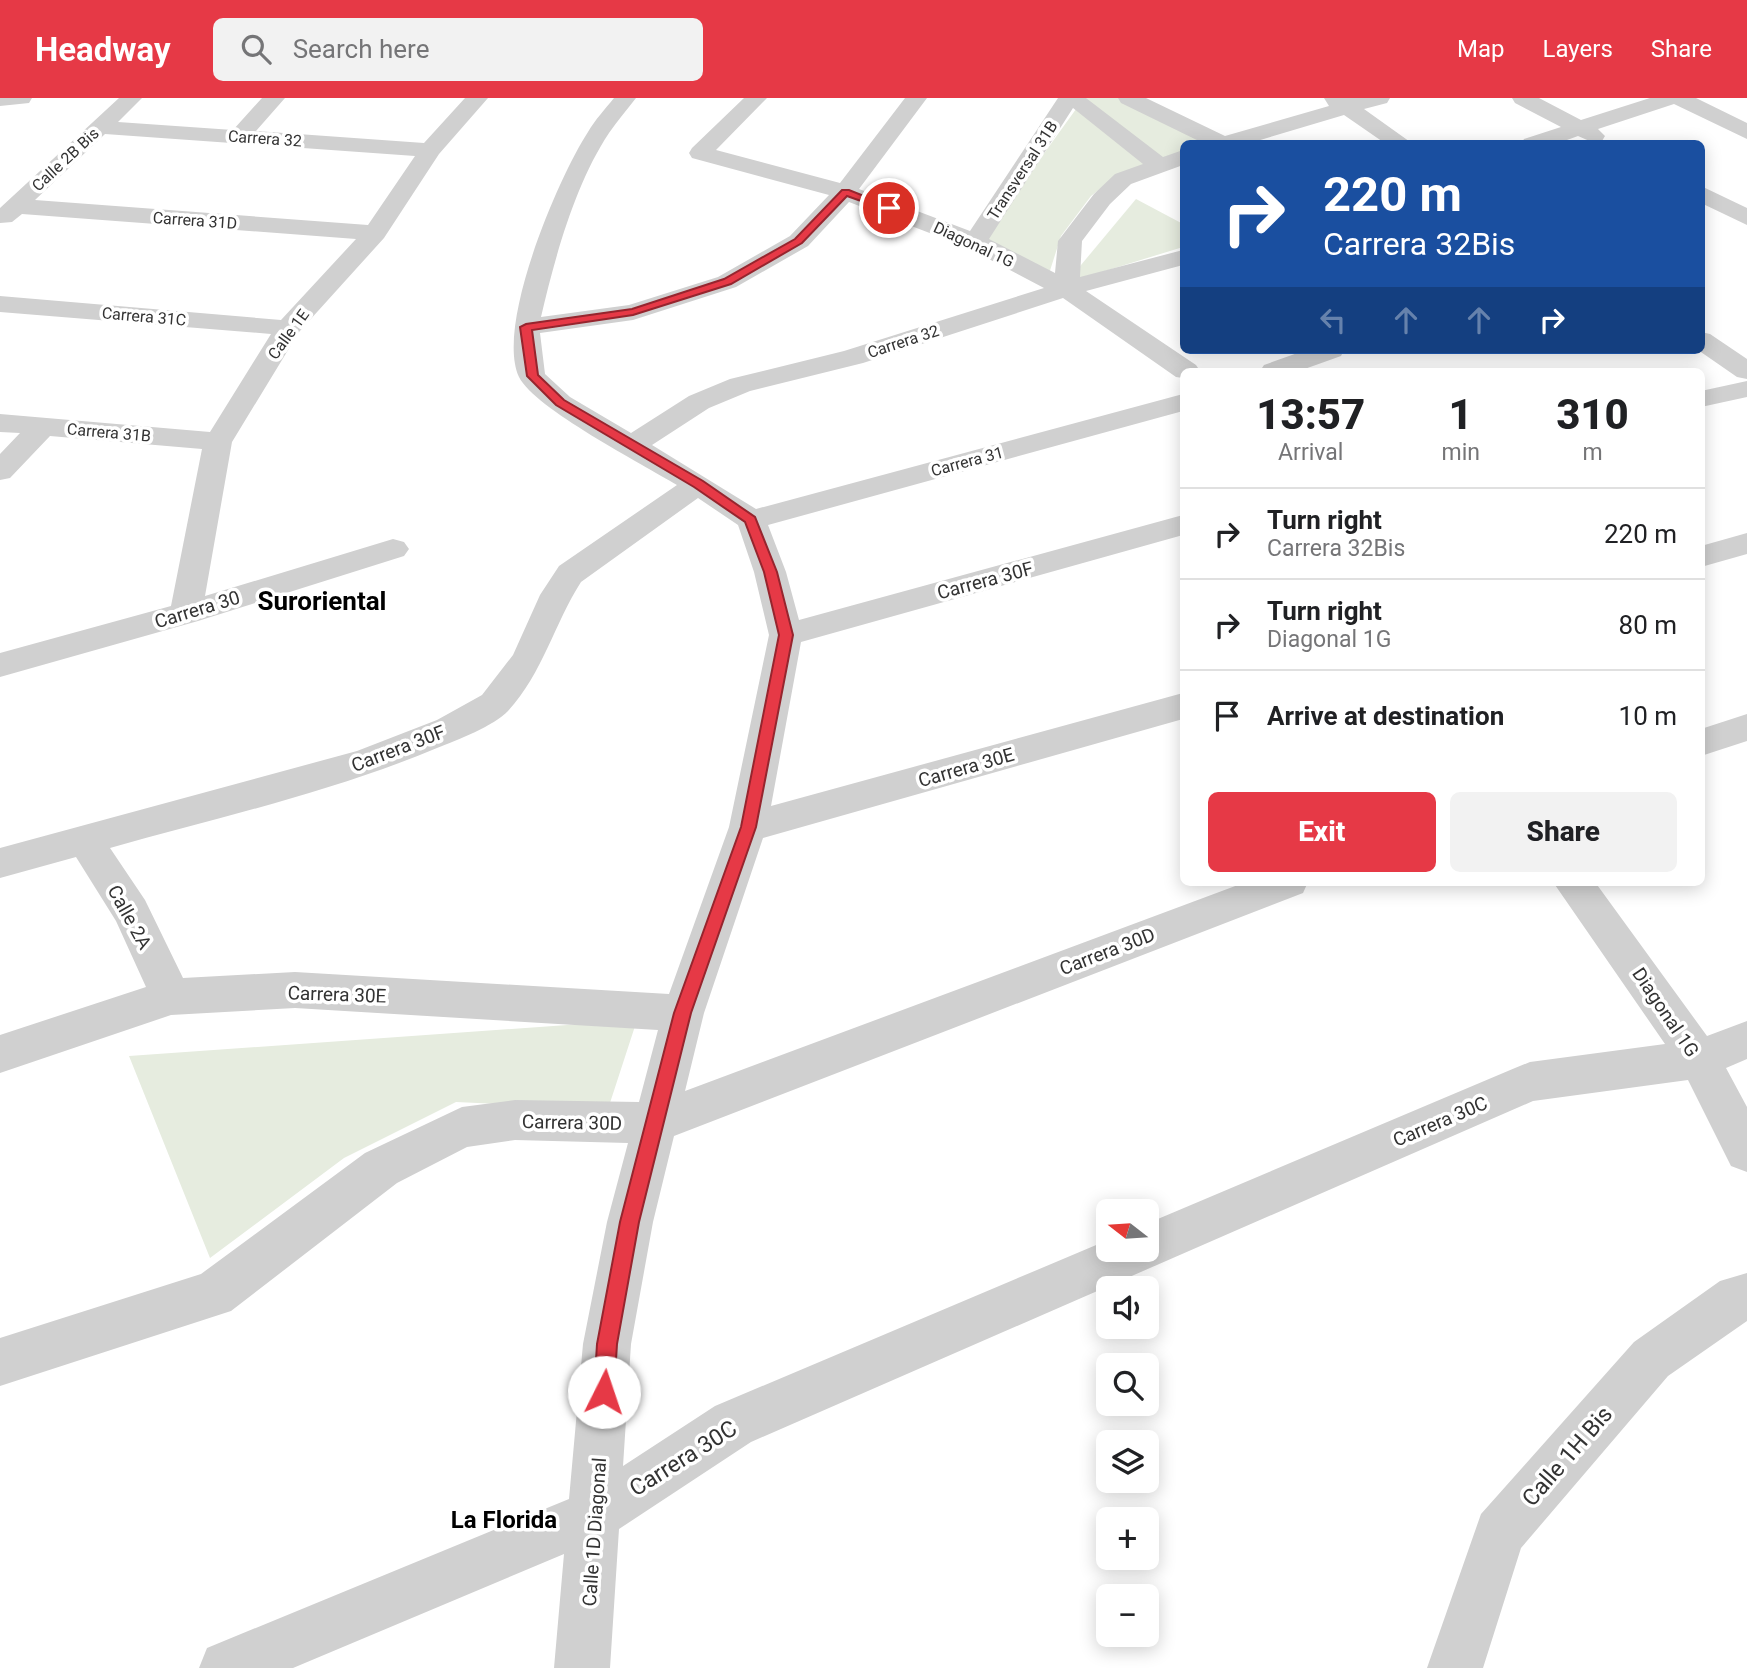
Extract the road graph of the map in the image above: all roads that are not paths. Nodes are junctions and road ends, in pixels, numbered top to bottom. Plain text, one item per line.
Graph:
1 (21, 98) edge
2 (131, 98) edge
3 (274, 98) edge
4 (477, 98) edge
5 (625, 98) edge
6 (756, 98) edge
7 (916, 98) edge
8 (1071, 98) edge
9 (1129, 98) edge
10 (1379, 98) edge
11 (1523, 98) edge
12 (1671, 98) edge
13 (1679, 98) edge
14 (0, 100) edge
15 (1340, 103) edge
16 (99, 128) junction
17 (1580, 129) junction
18 (1747, 132) edge
19 (239, 137) junction
20 (1215, 140) edge
21 (1230, 140) edge
22 (1396, 140) edge
23 (1545, 140) edge
24 (1601, 140) edge
25 (430, 149) junction
26 (1180, 157) edge
27 (1159, 165) junction
28 (845, 192) junction
29 (1705, 195) edge
30 (8, 214) edge
31 (1747, 218) edge
32 (375, 233) junction
33 (975, 242) junction
34 (1180, 258) edge
35 (1066, 289) junction
36 (0, 304) edge
37 (526, 327) junction
38 (288, 328) junction
39 (1705, 343) edge
40 (1320, 354) edge
41 (1182, 368) edge
42 (1283, 368) edge
43 (1747, 371) edge
44 (1747, 389) edge
45 (1705, 398) edge
46 (1180, 403) edge
47 (0, 423) edge
48 (43, 427) junction
49 (218, 442) junction
50 (632, 445) junction
51 (0, 471) edge
52 (698, 484) junction
53 (751, 520) junction
54 (1180, 526) edge
55 (1747, 543) edge
56 (393, 549) dead end
57 (1705, 555) edge
58 (186, 613) junction
59 (786, 635) junction
60 (0, 665) edge
61 (1180, 707) edge
62 (1747, 727) edge
63 (1705, 742) edge
64 (748, 827) junction
65 (85, 840) junction
66 (0, 863) edge
67 (1278, 886) edge
68 (1575, 886) edge
69 (171, 997) junction
70 (683, 1013) junction
71 (1747, 1040) edge
72 (0, 1054) edge
73 (1699, 1059) junction
74 (654, 1123) junction
75 (1747, 1151) edge
76 (1159, 1241) edge
77 (1112, 1262) edge
78 (1747, 1297) edge
79 (0, 1362) edge
80 (596, 1514) junction
81 (227, 1668) edge
82 (583, 1668) edge
83 (1455, 1668) edge

1 - 14 street
2 - 16 street, Calle 2B Bis
3 - 19 street
4 - 25 street, Calle 1E
5 - 37 street
6 - 28 street, Diagonal 1G
7 - 28 street
8 - 27 street
8 - 33 street, Transversal 31B
9 - 20 street
10 - 15 street
11 - 17 street
12 - 17 street
13 - 18 street
15 - 21 street
15 - 22 street
16 - 19 street, Carrera 32
16 - 30 street, Calle 2B Bis
17 - 23 street
17 - 24 street
19 - 25 street, Carrera 32
25 - 32 street, Calle 1E
26 - 27 street
27 - 35 street
28 - 33 street, Diagonal 1G
28 - 37 street
29 - 31 street
30 - 32 street, Carrera 31D
32 - 38 street, Calle 1E
33 - 35 street, Diagonal 1G
34 - 35 street, Carrera 32
35 - 41 street, Diagonal 1G
35 - 50 street, Carrera 32
36 - 38 street, Carrera 31C
37 - 50 street
38 - 49 street, Calle 1E
39 - 43 street
40 - 42 street
44 - 45 street
46 - 53 street, Carrera 31
47 - 48 street, Carrera 31B
48 - 49 street, Carrera 31B
48 - 51 street
49 - 58 street, Calle 1E
50 - 52 street
52 - 53 street
52 - 65 street, Carrera 30F
53 - 59 street, Calle 1D Diagonal
54 - 59 street, Carrera 30F
55 - 57 street
56 - 58 street, Carrera 30
58 - 60 street, Carrera 30
59 - 64 street, Calle 1D Diagonal
61 - 64 street, Carrera 30E
62 - 63 street
64 - 70 street, Calle 1D Diagonal
65 - 66 street, Carrera 30F
65 - 69 street, Calle 2A
67 - 74 street, Carrera 30D
68 - 73 street, Diagonal 1G
69 - 70 street, Carrera 30E
69 - 72 street, Carrera 30E
70 - 74 street, Calle 1D Diagonal
71 - 73 street, Carrera 30C
73 - 75 street, Diagonal 1G
73 - 76 street, Carrera 30C
74 - 79 street, Carrera 30D
74 - 80 street, Calle 1D Diagonal
77 - 80 street, Carrera 30C
78 - 83 street, Calle 1H Bis
80 - 81 street, Carrera 30C
80 - 82 street, Calle 1D Diagonal

